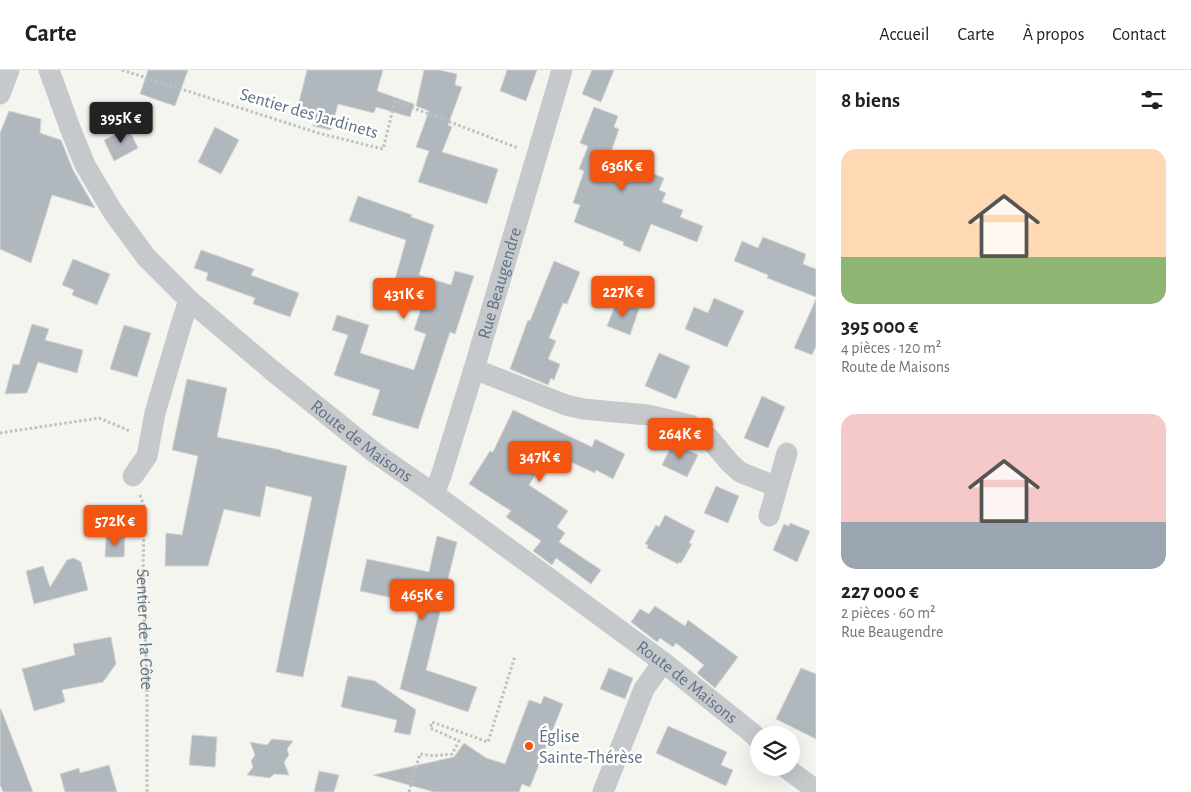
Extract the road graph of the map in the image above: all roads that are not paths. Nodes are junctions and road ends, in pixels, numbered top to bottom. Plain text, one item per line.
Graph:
1 (9, 70) edge
2 (49, 70) edge
3 (562, 70) edge
4 (0, 94) edge
5 (189, 300) junction
6 (474, 369) junction
7 (787, 453) dead end
8 (133, 476) road end
9 (777, 486) junction
10 (434, 494) junction
11 (769, 516) dead end
12 (663, 662) junction
13 (750, 731) edge
14 (797, 776) edge
15 (816, 790) edge
16 (603, 792) edge

1 - 4 street
2 - 5 street, Route de Maisons
3 - 6 street, Rue Beaugendre
5 - 8 street
5 - 10 street, Route de Maisons
6 - 9 street
6 - 10 street, Rue Beaugendre
7 - 9 street
9 - 11 street
10 - 12 street, Route de Maisons
12 - 13 street, Route de Maisons
12 - 16 street
14 - 15 street

